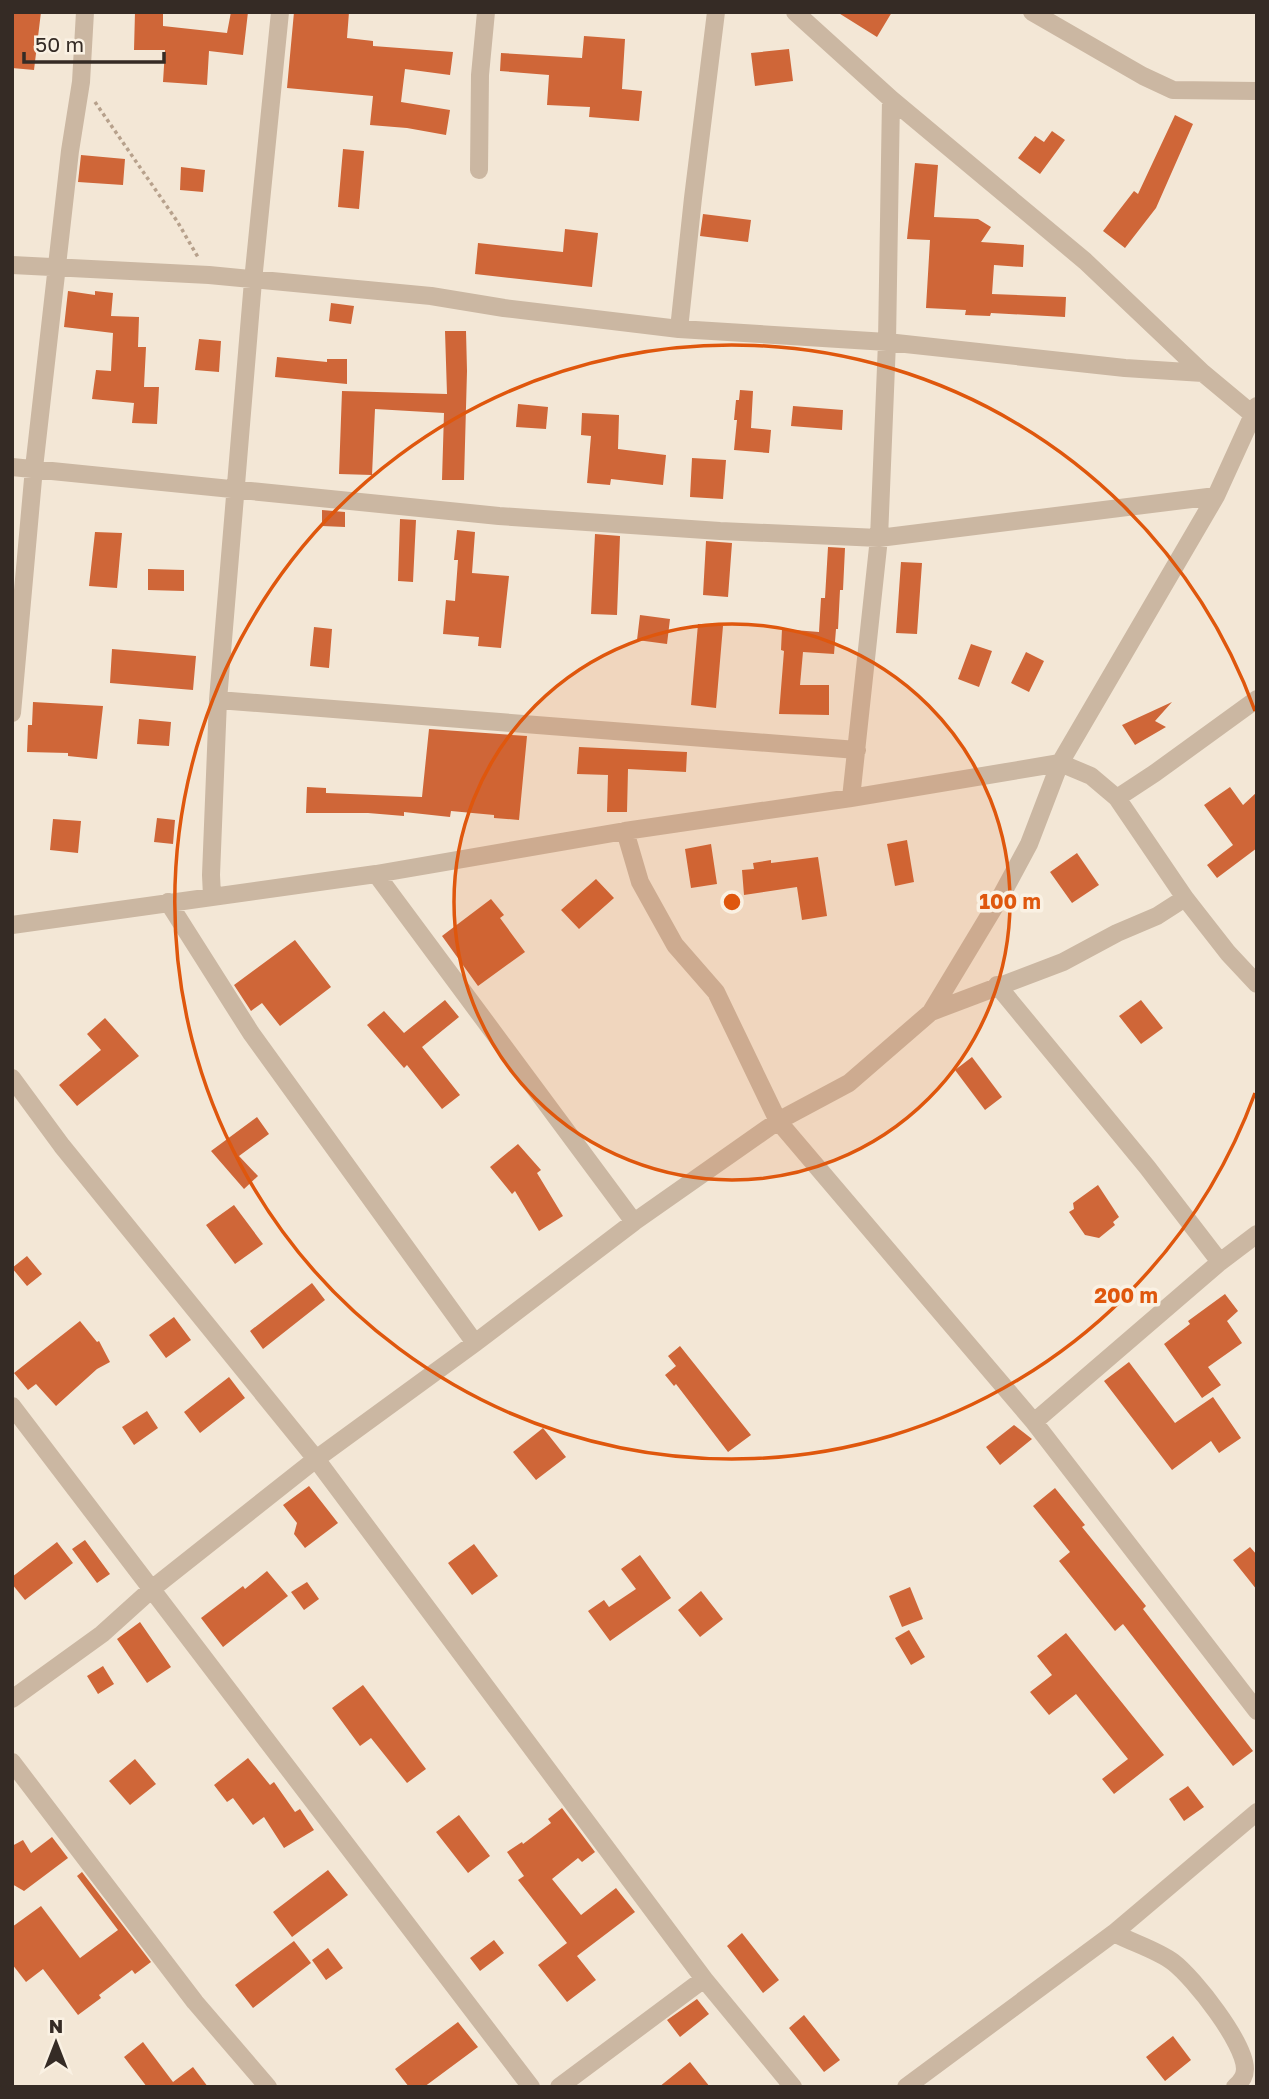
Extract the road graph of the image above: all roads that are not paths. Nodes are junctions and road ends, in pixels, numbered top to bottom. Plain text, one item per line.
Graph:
1 (85, 12) edge
2 (280, 12) edge
3 (486, 12) edge
4 (716, 12) edge
5 (795, 12) edge
6 (1032, 12) edge
7 (1257, 91) edge
8 (891, 99) junction
9 (478, 170) dead end
10 (12, 265) edge
11 (57, 268) junction
12 (253, 281) junction
13 (680, 329) junction
14 (887, 342) junction
15 (1203, 373) junction
16 (1255, 412) edge
17 (12, 467) edge
18 (34, 467) junction
19 (236, 488) junction
20 (1216, 496) junction
21 (879, 538) junction
22 (14, 672) edge
23 (1257, 699) edge
24 (218, 700) junction
25 (12, 713) edge
26 (857, 750) junction
27 (1060, 763) junction
28 (1117, 797) junction
29 (851, 798) junction
30 (625, 831) junction
31 (376, 874) junction
32 (212, 896) junction
33 (1185, 898) junction
34 (168, 902) junction
35 (12, 925) edge
36 (1249, 962) edge
37 (1257, 984) edge
38 (996, 985) junction
39 (930, 1012) junction
40 (12, 1078) edge
41 (778, 1121) junction
42 (634, 1222) junction
43 (1257, 1234) edge
44 (1220, 1262) junction
45 (475, 1343) junction
46 (12, 1406) edge
47 (1034, 1422) junction
48 (316, 1459) junction
49 (153, 1588) junction
50 (12, 1699) edge
51 (1257, 1710) edge
52 (12, 1762) edge
53 (1257, 1812) edge
54 (1114, 1933) junction
55 (704, 1979) junction
56 (268, 2087) edge
57 (531, 2087) edge
58 (559, 2087) edge
59 (793, 2087) edge
60 (906, 2087) edge
61 (1235, 2087) edge

1 - 11 street
2 - 12 street
3 - 9 street
4 - 13 street
5 - 8 street
6 - 7 street
8 - 14 street
8 - 15 street
10 - 11 street
11 - 12 street
11 - 18 street
12 - 13 street
12 - 19 street
13 - 14 street
14 - 15 street
14 - 21 street
15 - 16 street
16 - 20 street
17 - 18 street
18 - 19 street
18 - 22 street
19 - 21 street
19 - 24 street
20 - 21 street
20 - 27 street
21 - 26 street
22 - 25 street
23 - 28 street
24 - 26 street
24 - 32 street
26 - 29 street
27 - 28 street
27 - 29 street
27 - 39 street
28 - 33 street
29 - 30 street
30 - 31 street
30 - 41 street
31 - 32 street
31 - 42 street
32 - 34 street
33 - 36 street
33 - 38 street
34 - 35 street
34 - 45 street
36 - 37 street
38 - 39 street
38 - 44 street
39 - 41 street
40 - 48 street
41 - 42 street
41 - 47 street
42 - 45 street
43 - 44 street
44 - 47 street
45 - 48 street
46 - 49 street
47 - 51 street
48 - 49 street
48 - 55 street
49 - 50 street
49 - 57 street
52 - 56 street
53 - 54 street
54 - 60 street
54 - 61 street
55 - 58 street
55 - 59 street

